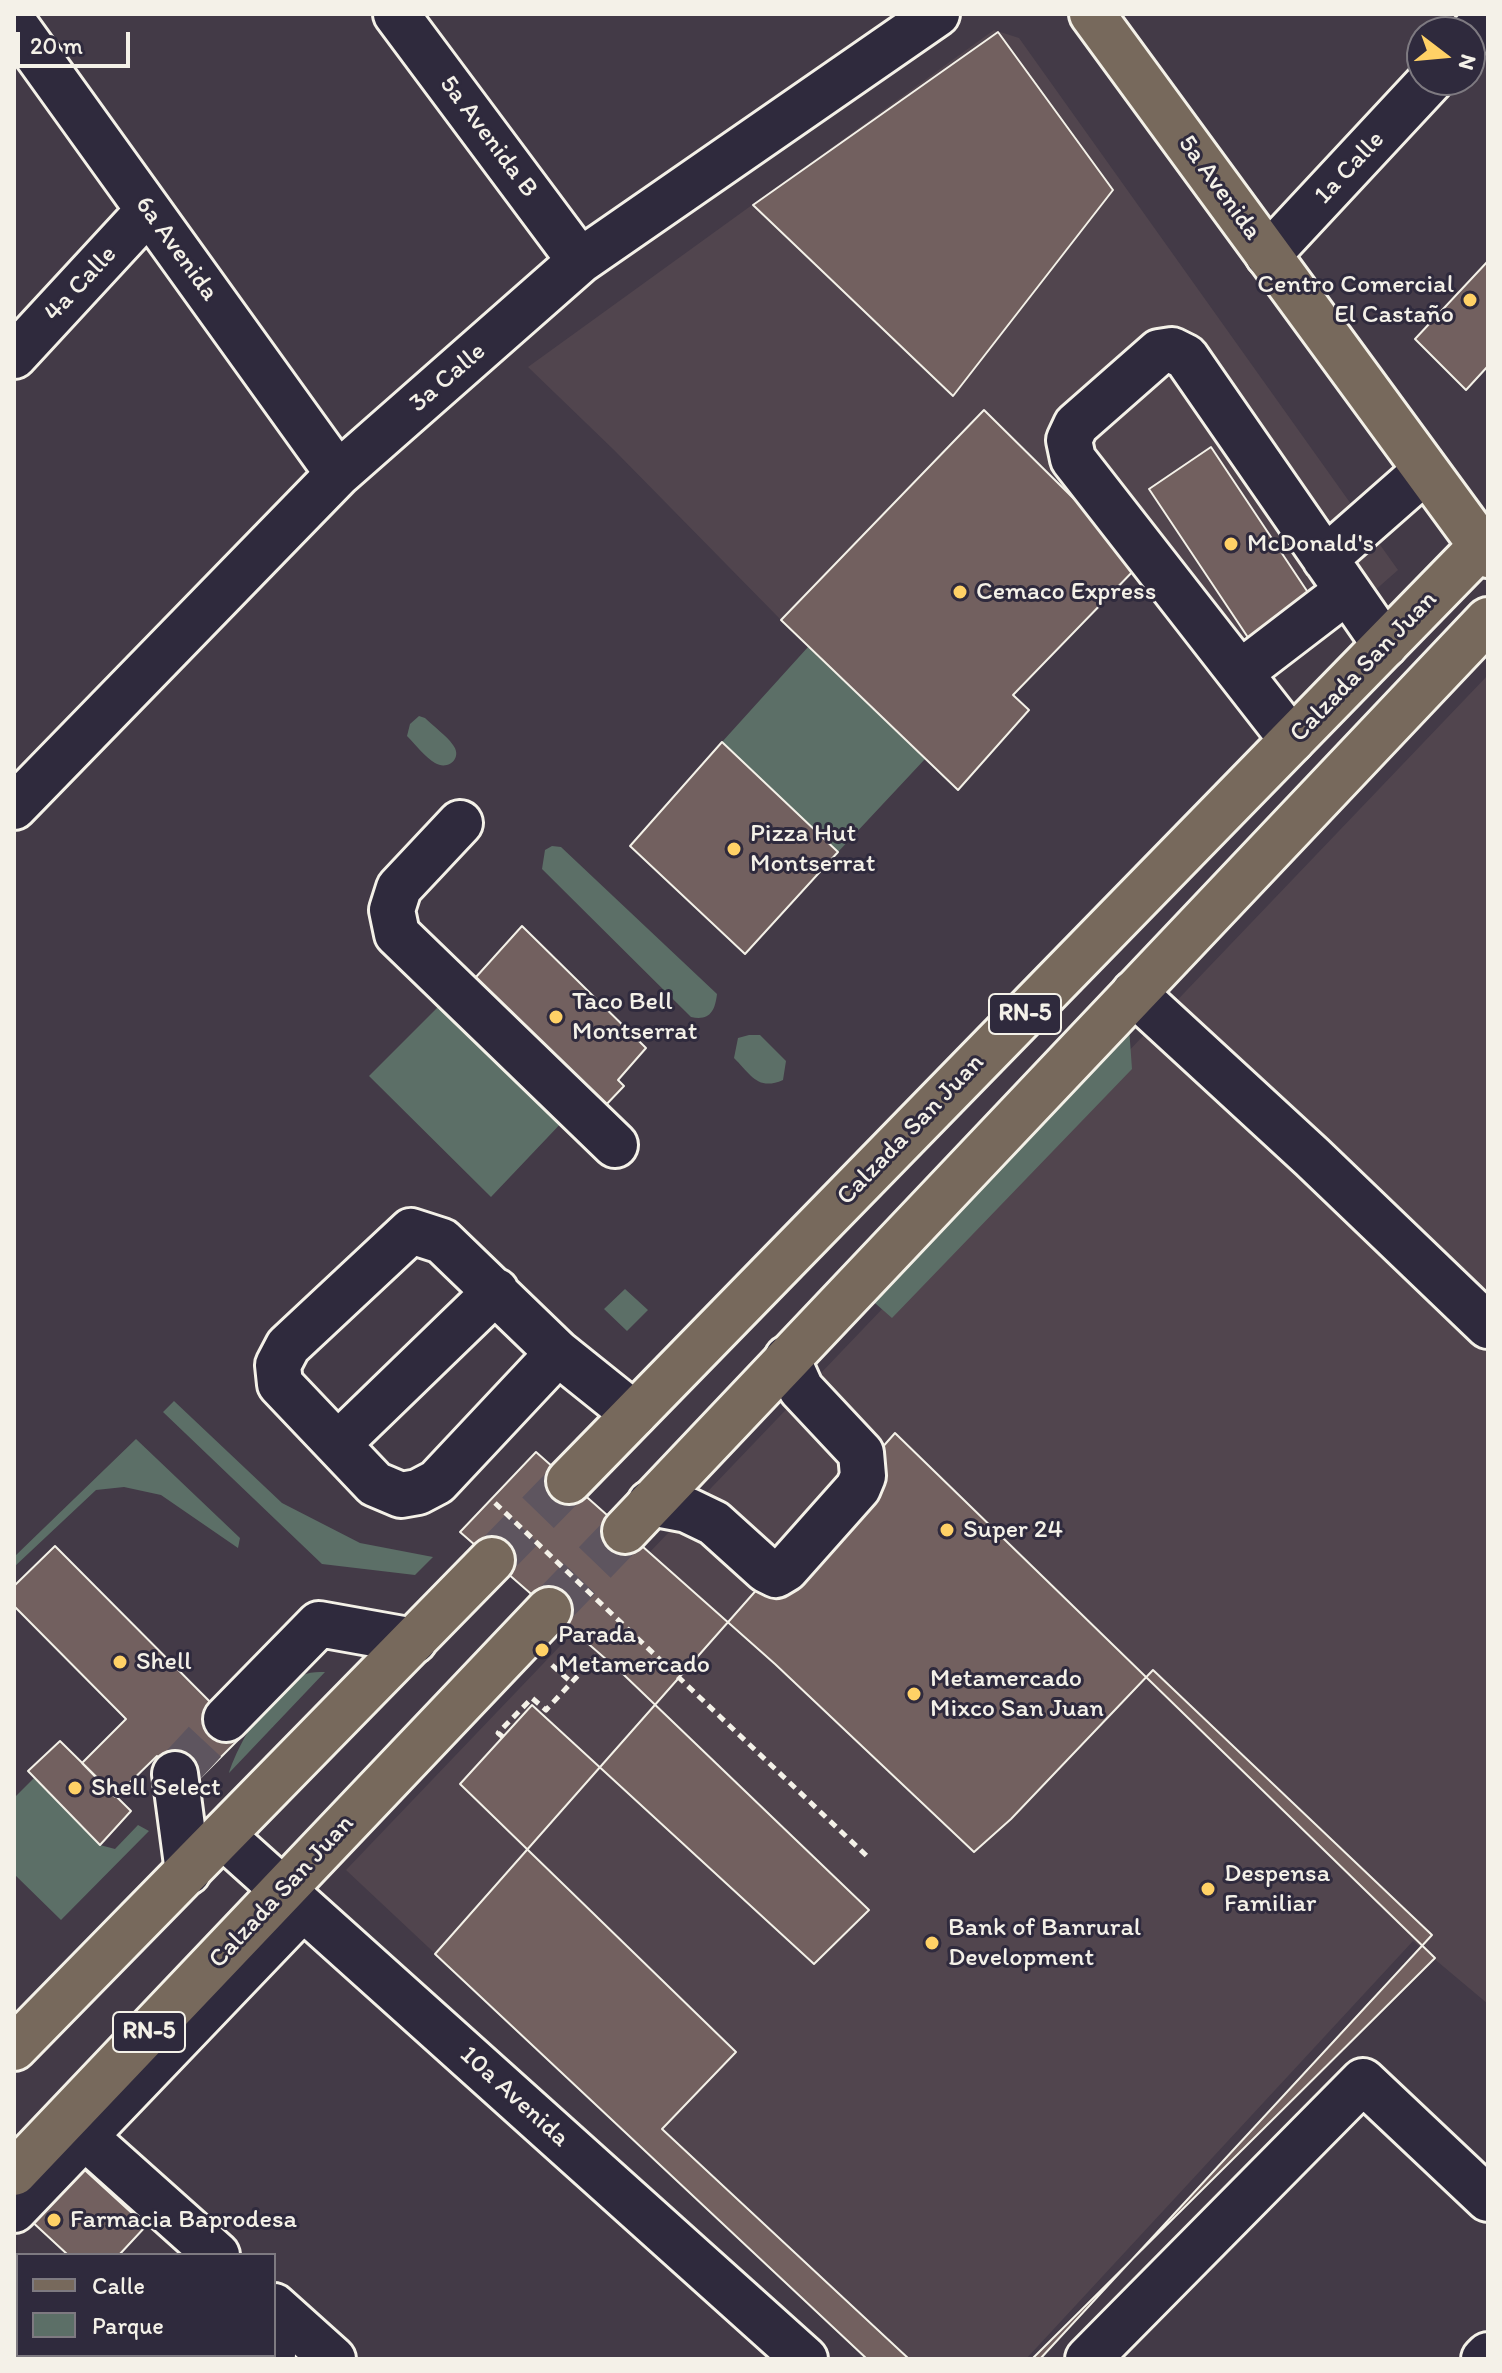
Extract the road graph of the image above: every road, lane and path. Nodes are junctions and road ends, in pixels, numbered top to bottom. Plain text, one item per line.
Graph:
1 (396, 14) edge
2 (937, 14) edge
3 (1092, 14) edge
4 (14, 23) edge
5 (1416, 96) edge
6 (148, 211) junction
7 (1268, 255) junction
8 (580, 261) junction
9 (14, 356) edge
10 (1425, 471) junction
11 (338, 474) junction
12 (1486, 547) edge
13 (1336, 575) junction
14 (1488, 620) edge
15 (1385, 645) junction
16 (1240, 673) junction
17 (1292, 740) junction
18 (14, 807) edge
19 (460, 823) dead end
20 (1134, 993) junction
21 (615, 1145) dead end
22 (496, 1291) junction
23 (1488, 1326) edge
24 (558, 1353) junction
25 (787, 1358) junction
26 (634, 1414) junction
27 (338, 1444) junction
28 (569, 1481) tunnel mouth
29 (495, 1503) dead end
30 (637, 1517) joint
31 (492, 1560) tunnel mouth
32 (549, 1610) tunnel mouth
33 (414, 1641) junction
34 (599, 1653) dead end
35 (555, 1668) dead end
36 (572, 1683) junction
37 (226, 1719) tunnel mouth
38 (503, 1737) dead end
39 (175, 1774) dead end
40 (223, 1836) junction
41 (870, 1859) dead end
42 (188, 1872) junction
43 (294, 1899) junction
44 (14, 2048) edge
45 (85, 2137) junction
46 (14, 2173) edge
47 (1488, 2199) edge
48 (14, 2210) edge
49 (215, 2253) edge
50 (278, 2341) edge
51 (333, 2359) edge
52 (805, 2359) edge
53 (1088, 2359) edge

1 - 8 street, 5a Avenida B
2 - 8 street, 3a Calle
3 - 7 main road, 5a Avenida
4 - 6 street, 6a Avenida
5 - 7 street, 1a Calle
6 - 9 street, 4a Calle
6 - 11 street, 6a Avenida
7 - 10 main road, 5a Avenida
8 - 11 street, 3a Calle
10 - 12 main road, 5a Avenida
10 - 13 street
11 - 18 street, 3a Calle
12 - 15 main road, Calzada San Juan / RN-5
13 - 15 street
13 - 16 street
13 - 16 street
14 - 20 main road, RN-5
15 - 17 main road, Calzada San Juan / RN-5
16 - 17 street
17 - 26 main road, Calzada San Juan / RN-5
19 - 21 street
20 - 23 street
20 - 25 main road, RN-5
22 - 24 street
22 - 27 street
22 - 27 street
24 - 26 street
24 - 27 street
25 - 30 main road, RN-5
25 - 30 street
26 - 28 main road, Calzada San Juan / RN-5
29 - 41 path, bridge
31 - 33 main road
32 - 43 main road, Calzada San Juan / RN-5
33 - 37 street
33 - 40 main road
34 - 36 path
35 - 36 path
36 - 38 path
39 - 42 street
40 - 42 main road
40 - 43 street, 10a Avenida
42 - 44 main road
43 - 45 street, Calzada San Juan
43 - 46 main road, Calzada San Juan / RN-5
43 - 52 street, 10a Avenida
45 - 48 street, Calzada San Juan
45 - 49 street
47 - 53 street
50 - 51 street

